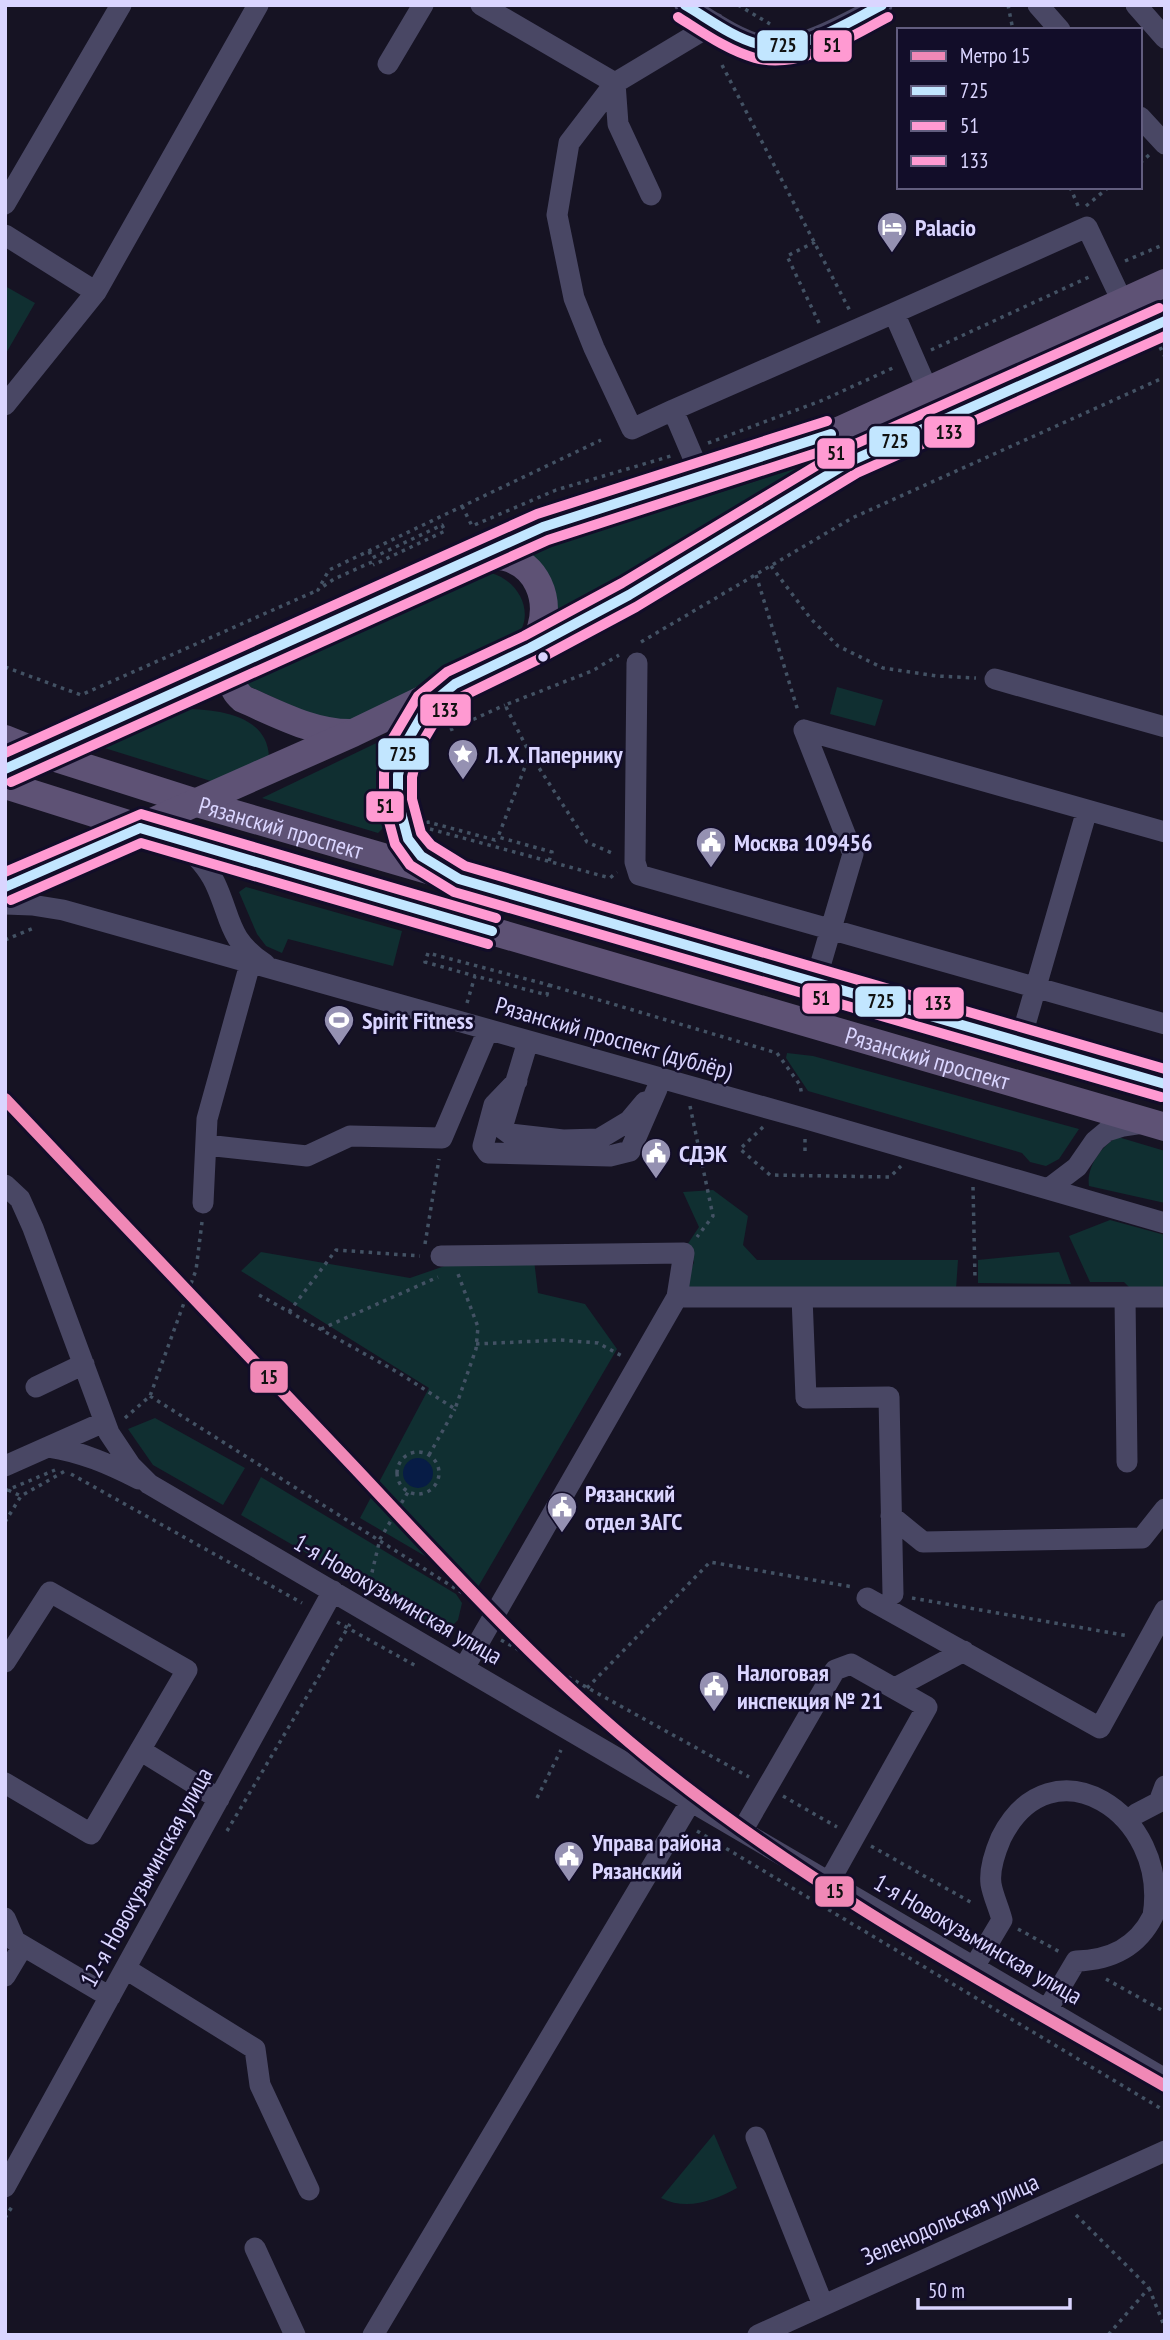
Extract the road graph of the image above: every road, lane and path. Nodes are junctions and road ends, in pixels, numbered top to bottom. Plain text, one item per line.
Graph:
1 (121, 5) edge
2 (257, 5) edge
3 (423, 5) edge
4 (481, 5) edge
5 (685, 5) edge
6 (738, 5) edge
7 (882, 5) edge
8 (1008, 5) edge
9 (1038, 5) edge
10 (1136, 5) edge
11 (715, 23) junction
12 (772, 26) dead end
13 (1013, 28) edge
14 (1058, 28) edge
15 (1165, 38) edge
16 (388, 64) dead end
17 (722, 65) dead end
18 (615, 83) junction
19 (1142, 119) edge
20 (1165, 144) edge
21 (1107, 189) edge
22 (651, 195) dead end
23 (5, 204) edge
24 (1081, 210) dead end
25 (5, 235) edge
26 (815, 243) junction
27 (1165, 244) edge
28 (1106, 269) junction
29 (1165, 283) edge
30 (96, 292) junction
31 (1123, 303) junction
32 (894, 313) junction
33 (852, 315) dead end
34 (1165, 321) edge
35 (824, 333) dead end
36 (914, 358) junction
37 (1165, 376) edge
38 (928, 391) junction
39 (5, 405) edge
40 (673, 410) junction
41 (601, 440) dead end
42 (690, 449) junction
43 (701, 476) junction
44 (463, 506) junction
45 (369, 551) junction
46 (477, 557) junction
47 (771, 565) junction
48 (756, 574) junction
49 (318, 590) junction
50 (530, 648) junction
51 (634, 652) junction
52 (241, 661) junction
53 (5, 667) edge
54 (995, 679) joint
55 (455, 684) junction
56 (505, 705) junction
57 (1165, 727) edge
58 (450, 730) dead end
59 (804, 730) junction
60 (353, 733) junction
61 (5, 739) edge
62 (40, 752) junction
63 (530, 754) junction
64 (5, 769) edge
65 (5, 785) edge
66 (197, 803) junction
67 (1087, 810) junction
68 (140, 828) junction
69 (1165, 832) edge
70 (498, 837) junction
71 (178, 840) junction
72 (618, 856) dead end
73 (459, 880) junction
74 (5, 887) edge
75 (5, 904) edge
76 (831, 929) junction
77 (21, 933) dead end
78 (5, 940) edge
79 (261, 966) junction
80 (475, 975) dead end
81 (486, 979) dead end
82 (815, 983) junction
83 (549, 985) junction
84 (1035, 987) junction
85 (1165, 1024) edge
86 (488, 1030) junction
87 (528, 1041) junction
88 (1020, 1042) junction
89 (659, 1083) junction
90 (1165, 1084) edge
91 (688, 1097) dead end
92 (803, 1118) junction
93 (769, 1121) dead end
94 (1157, 1125) edge
95 (442, 1138) junction
96 (206, 1144) junction
97 (805, 1152) dead end
98 (906, 1160) dead end
99 (973, 1180) dead end
100 (5, 1185) edge
101 (1048, 1189) junction
102 (203, 1203) joint
103 (1165, 1223) edge
104 (684, 1254) junction
105 (450, 1260) junction
106 (259, 1295) dead end
107 (677, 1297) junction
108 (802, 1297) junction
109 (976, 1297) junction
110 (1125, 1297) junction
111 (1165, 1297) edge
112 (289, 1312) junction
113 (320, 1329) junction
114 (477, 1344) junction
115 (84, 1364) junction
116 (640, 1364) junction
117 (36, 1387) dead end
118 (455, 1409) junction
119 (104, 1422) junction
120 (49, 1447) junction
121 (429, 1455) junction
122 (1127, 1462) dead end
123 (5, 1466) edge
124 (65, 1471) junction
125 (149, 1483) junction
126 (7, 1491) edge
127 (408, 1492) junction
128 (21, 1496) junction
129 (1165, 1509) edge
130 (891, 1516) junction
131 (5, 1522) edge
132 (380, 1539) junction
133 (333, 1591) junction
134 (367, 1592) dead end
135 (893, 1594) dead end
136 (867, 1598) dead end
137 (1165, 1610) edge
138 (321, 1614) junction
139 (495, 1614) junction
140 (964, 1651) junction
141 (5, 1662) edge
142 (464, 1668) junction
143 (425, 1672) dead end
144 (895, 1688) junction
145 (140, 1750) junction
146 (561, 1750) dead end
147 (5, 1783) edge
148 (1165, 1786) edge
149 (768, 1788) junction
150 (537, 1798) dead end
151 (219, 1799) junction
152 (691, 1801) junction
153 (1136, 1814) junction
154 (742, 1831) junction
155 (854, 1836) junction
156 (829, 1882) junction
157 (5, 1918) edge
158 (1002, 1920) junction
159 (1156, 1933) edge
160 (23, 1946) junction
161 (1076, 1961) junction
162 (974, 1967) junction
163 (126, 1969) junction
164 (5, 1976) edge
165 (110, 1997) junction
166 (1047, 2010) junction
167 (1165, 2012) edge
168 (1165, 2079) edge
169 (1152, 2103) dead end
170 (1165, 2110) edge
171 (756, 2137) dead end
172 (1165, 2151) edge
173 (5, 2187) edge
174 (309, 2190) dead end
175 (1076, 2215) dead end
176 (255, 2248) dead end
177 (1149, 2288) junction
178 (823, 2305) junction
179 (1165, 2328) edge
180 (295, 2335) edge
181 (373, 2335) edge
182 (758, 2335) edge
183 (1108, 2335) edge

1 - 23 street
2 - 30 street
3 - 16 street
4 - 18 street
5 - 11 street
6 - 12 path
7 - 11 street
8 - 13 path
9 - 14 street
10 - 15 street
11 - 18 street
17 - 26 path
18 - 22 street
18 - 40 street
19 - 20 street
21 - 24 path
25 - 30 street
26 - 33 path
26 - 35 path
27 - 28 path
28 - 31 street
28 - 32 street
28 - 36 path
29 - 31 main road
30 - 39 street
31 - 38 main road
32 - 36 street
32 - 40 street
34 - 50 main road
36 - 38 street
36 - 42 path
37 - 47 path
38 - 43 main road
40 - 42 street
41 - 44 path
42 - 43 street
42 - 44 path
43 - 46 main road
44 - 45 path
45 - 49 path
45 - 49 path
46 - 50 main road
46 - 52 main road
47 - 48 path
47 - 54 path
48 - 51 path
48 - 59 path
49 - 53 path
50 - 55 main road
51 - 56 path
51 - 76 street
52 - 60 main road
52 - 62 main road
54 - 57 street
55 - 60 main road
55 - 73 main road
56 - 58 path
56 - 63 path
59 - 67 street
59 - 76 street
60 - 66 main road
61 - 62 main road, Рязанский проспект
62 - 64 main road
62 - 66 main road, Рязанский проспект
63 - 70 path
63 - 72 path
65 - 68 main road, Рязанский проспект
66 - 68 main road
66 - 73 main road, Рязанский проспект
67 - 69 street
67 - 84 street
68 - 71 main road, Рязанский проспект
68 - 74 main road
70 - 70 path
71 - 79 street
71 - 94 main road, Рязанский проспект
73 - 82 main road, Рязанский проспект
75 - 79 street, Рязанский проспект (дублёр)
76 - 82 street
76 - 84 street
77 - 78 path
79 - 86 street, Рязанский проспект (дублёр)
79 - 96 street
80 - 83 path
81 - 83 path
82 - 88 main road, Рязанский проспект
83 - 92 path
84 - 85 street
84 - 88 street
86 - 87 street, Рязанский проспект (дублёр)
86 - 95 street
87 - 89 street, Рязанский проспект (дублёр)
87 - 89 street
88 - 90 main road, Рязанский проспект
89 - 92 street, Рязанский проспект (дублёр)
91 - 104 path
92 - 97 path
92 - 101 street, Рязанский проспект (дублёр)
93 - 98 path
94 - 101 street
95 - 96 street
95 - 112 path
96 - 102 street
99 - 109 path
100 - 115 street, 1-я Новокузьминская улица
101 - 103 street, Рязанский проспект (дублёр)
102 - 132 path
104 - 105 street
104 - 107 street
105 - 113 path
105 - 114 path
106 - 112 path
107 - 108 street
107 - 116 street
108 - 109 street
108 - 130 street
109 - 110 street
110 - 111 street
110 - 122 street
112 - 113 path
113 - 118 path
114 - 116 path
114 - 118 path
115 - 117 street
115 - 119 street, 1-я Новокузьминская улица
116 - 139 street
118 - 121 path
119 - 120 street
119 - 125 street, 1-я Новокузьминская улица
120 - 123 street
120 - 125 street
121 - 127 path
121 - 127 path
124 - 126 path
124 - 128 path
124 - 138 path
125 - 133 street, 1-я Новокузьминская улица
126 - 128 path
127 - 132 path
128 - 131 path
129 - 130 street
130 - 135 street
132 - 134 path
132 - 139 path
133 - 138 street, 12-я Новокузьминская улица
133 - 142 street, 1-я Новокузьминская улица
136 - 140 street
137 - 140 street
138 - 143 path
138 - 151 street, 12-я Новокузьминская улица
139 - 142 street
139 - 149 path
140 - 144 street
141 - 145 street
142 - 152 street, 1-я Новокузьминская улица
144 - 149 street
144 - 155 street
145 - 147 street
145 - 151 street
146 - 150 path
148 - 153 street
149 - 154 street
149 - 155 path
151 - 163 street, 12-я Новокузьминская улица
152 - 154 street, 1-я Новокузьминская улица
152 - 181 street
153 - 158 street
153 - 159 street
154 - 156 street, 1-я Новокузьминская улица
155 - 156 street
155 - 158 path
156 - 162 street, 1-я Новокузьминская улица
157 - 160 street
158 - 161 path
158 - 162 street
159 - 161 street
160 - 164 street
160 - 165 street
161 - 166 street
161 - 167 path
162 - 166 street, 1-я Новокузьминская улица
163 - 165 street, 12-я Новокузьминская улица
163 - 174 street
165 - 173 street, 12-я Новокузьминская улица
166 - 168 street, 1-я Новокузьминская улица
169 - 170 path
171 - 178 street
172 - 178 street, Зеленодольская улица
175 - 177 path
176 - 180 street
177 - 179 path
177 - 183 path
178 - 182 street, Зеленодольская улица

